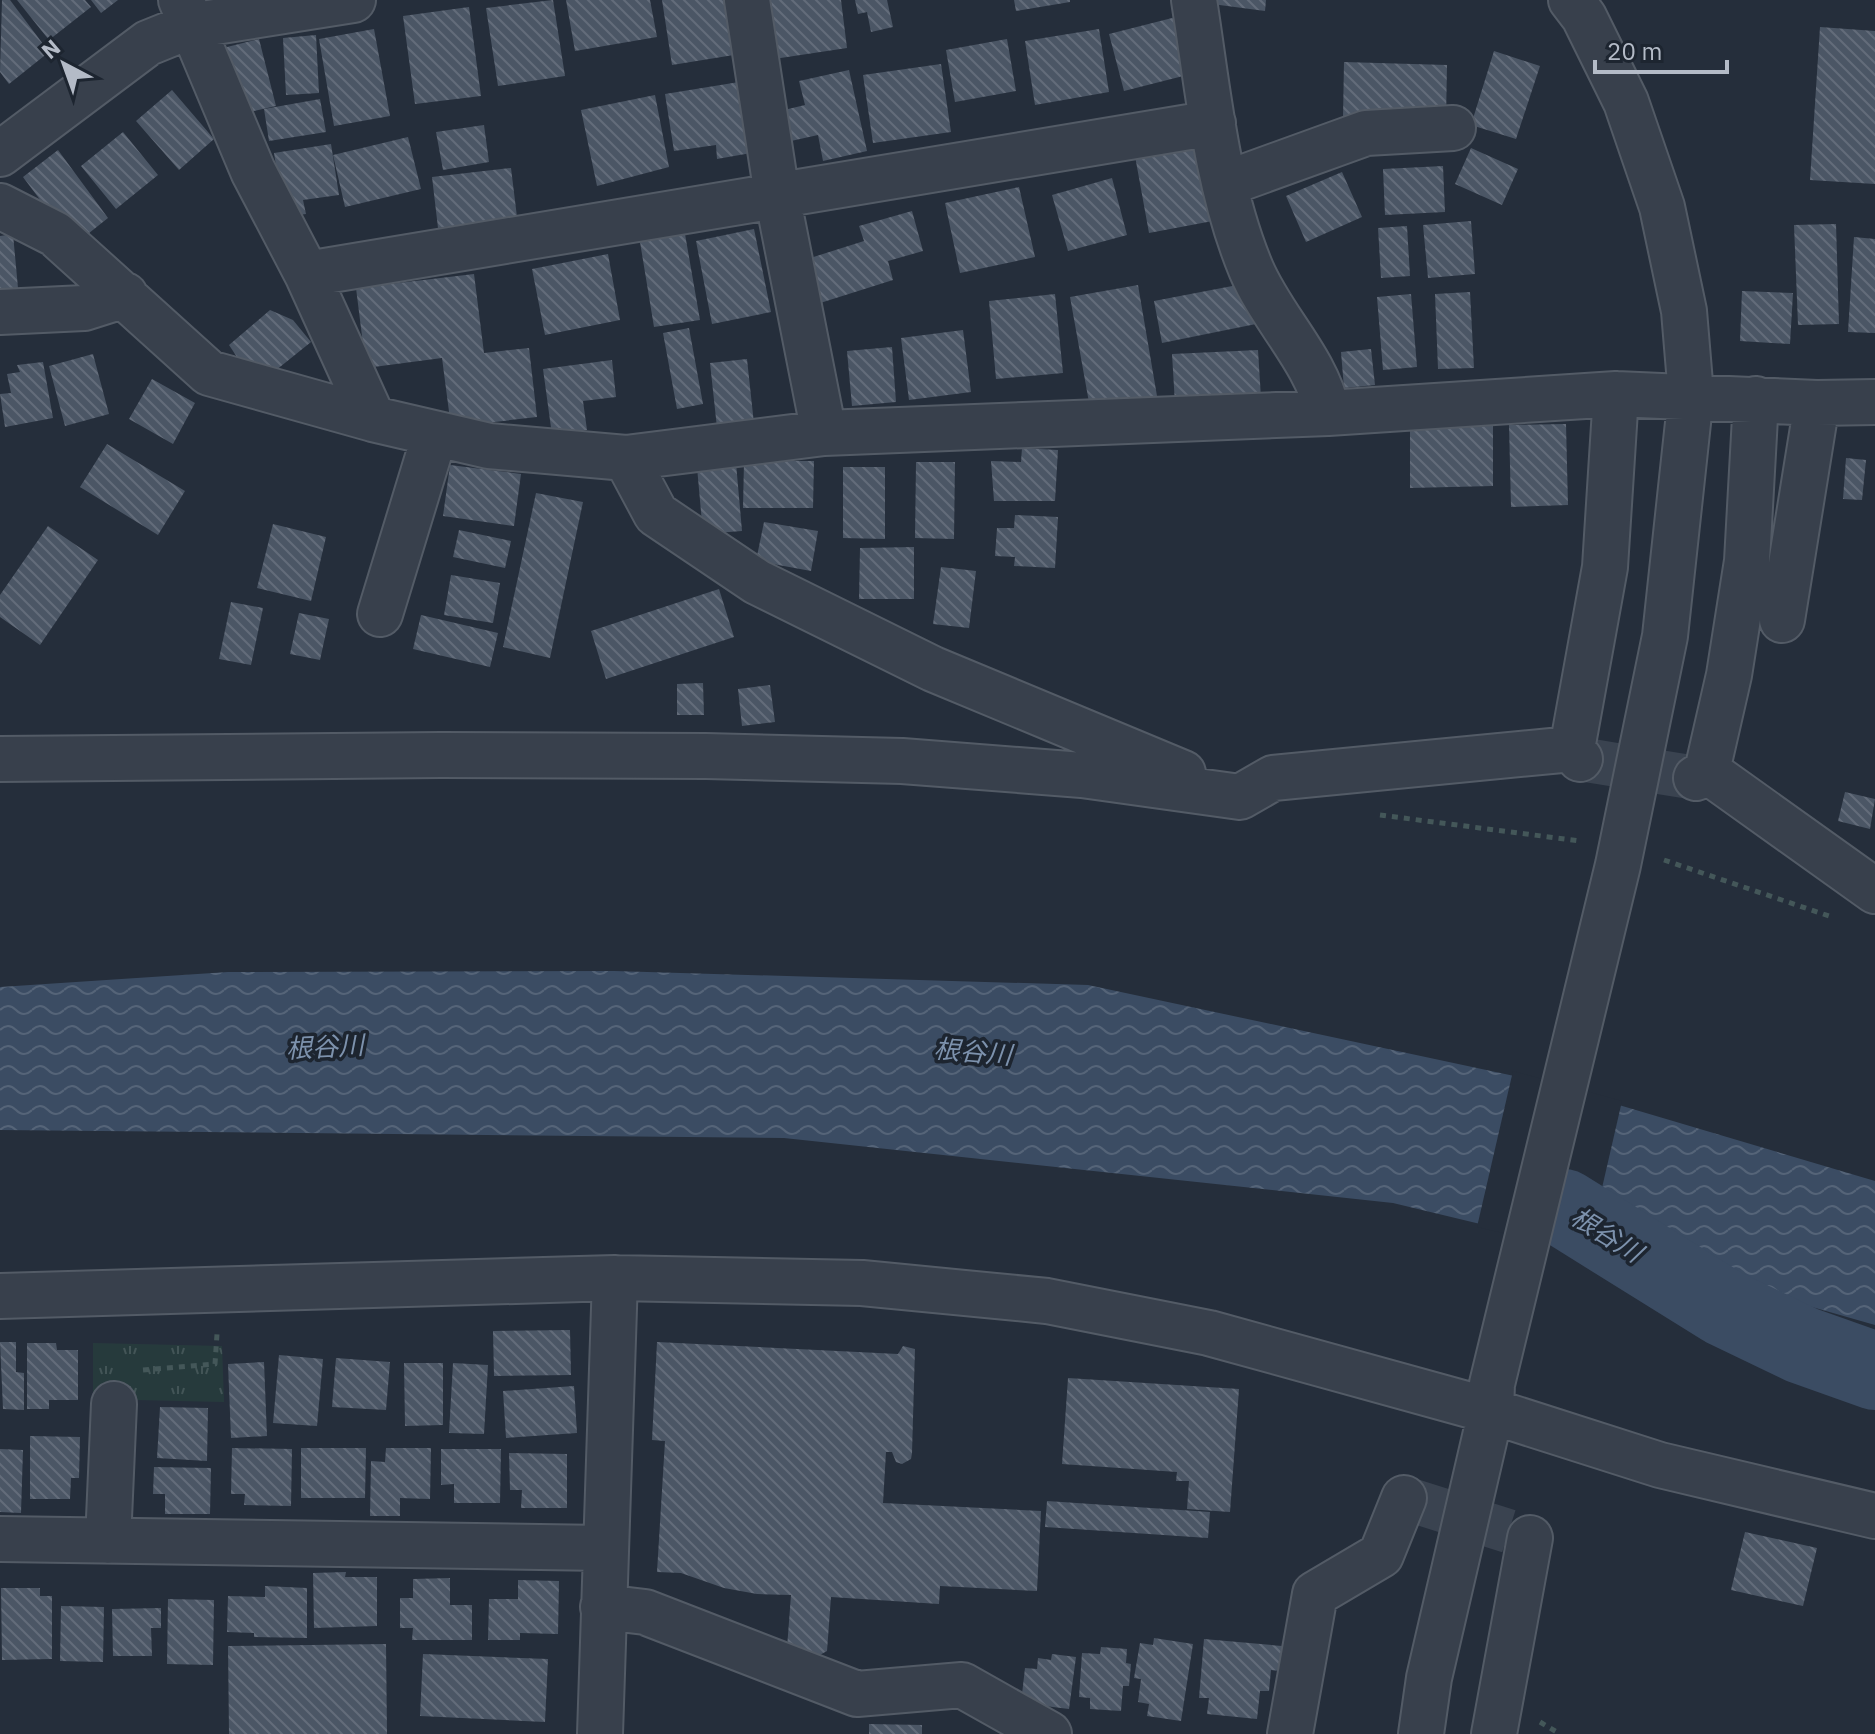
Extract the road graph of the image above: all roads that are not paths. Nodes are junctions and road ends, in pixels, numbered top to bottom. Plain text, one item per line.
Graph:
1 (353, 0) edge
2 (747, 0) edge
3 (1194, 0) edge
4 (1571, 0) edge
5 (186, 13) edge
6 (1213, 123) junction
7 (1453, 128) dead end
8 (0, 154) edge
9 (1225, 184) junction
10 (777, 195) junction
11 (0, 206) edge
12 (307, 274) junction
13 (125, 295) junction
14 (0, 312) edge
15 (1616, 394) junction
16 (1691, 395) junction
17 (1756, 399) junction
18 (1875, 402) edge
19 (1817, 403) junction
20 (1328, 413) junction
21 (373, 419) junction
22 (824, 433) junction
23 (435, 434) junction
24 (626, 458) junction
25 (380, 614) dead end
26 (1782, 620) dead end
27 (0, 759) edge
28 (1240, 797) junction
29 (1875, 891) edge
30 (615, 1278) junction
31 (0, 1296) edge
32 (1491, 1398) junction
33 (114, 1404) road end
34 (1875, 1487) edge
35 (1404, 1498) dead end
36 (1875, 1516) edge
37 (1530, 1538) dead end
38 (0, 1539) edge
39 (108, 1541) junction
40 (604, 1548) junction
41 (603, 1607) junction
42 (600, 1734) edge
43 (1049, 1734) edge
44 (1290, 1734) edge
45 (1421, 1734) edge
46 (1494, 1734) edge

1 - 5 street
2 - 10 street
3 - 6 street
4 - 16 street
5 - 8 street
5 - 12 street
6 - 9 street
6 - 10 street
7 - 9 street
9 - 20 street
10 - 12 street
10 - 22 street
11 - 13 street
12 - 21 street
13 - 14 street
13 - 21 street
15 - 16 street
15 - 20 street
15 - 28 street
16 - 17 street
16 - 32 street
17 - 19 street
17 - 29 street
18 - 19 street
19 - 26 street
20 - 22 street
21 - 23 street
22 - 24 street
23 - 24 street
23 - 25 street
24 - 28 street
27 - 28 street
30 - 31 street
30 - 32 street
30 - 40 street
32 - 34 street
32 - 36 street
32 - 45 street
33 - 39 street
35 - 44 street
37 - 46 street
38 - 39 street
39 - 40 street
40 - 41 street
41 - 42 street
41 - 43 street

